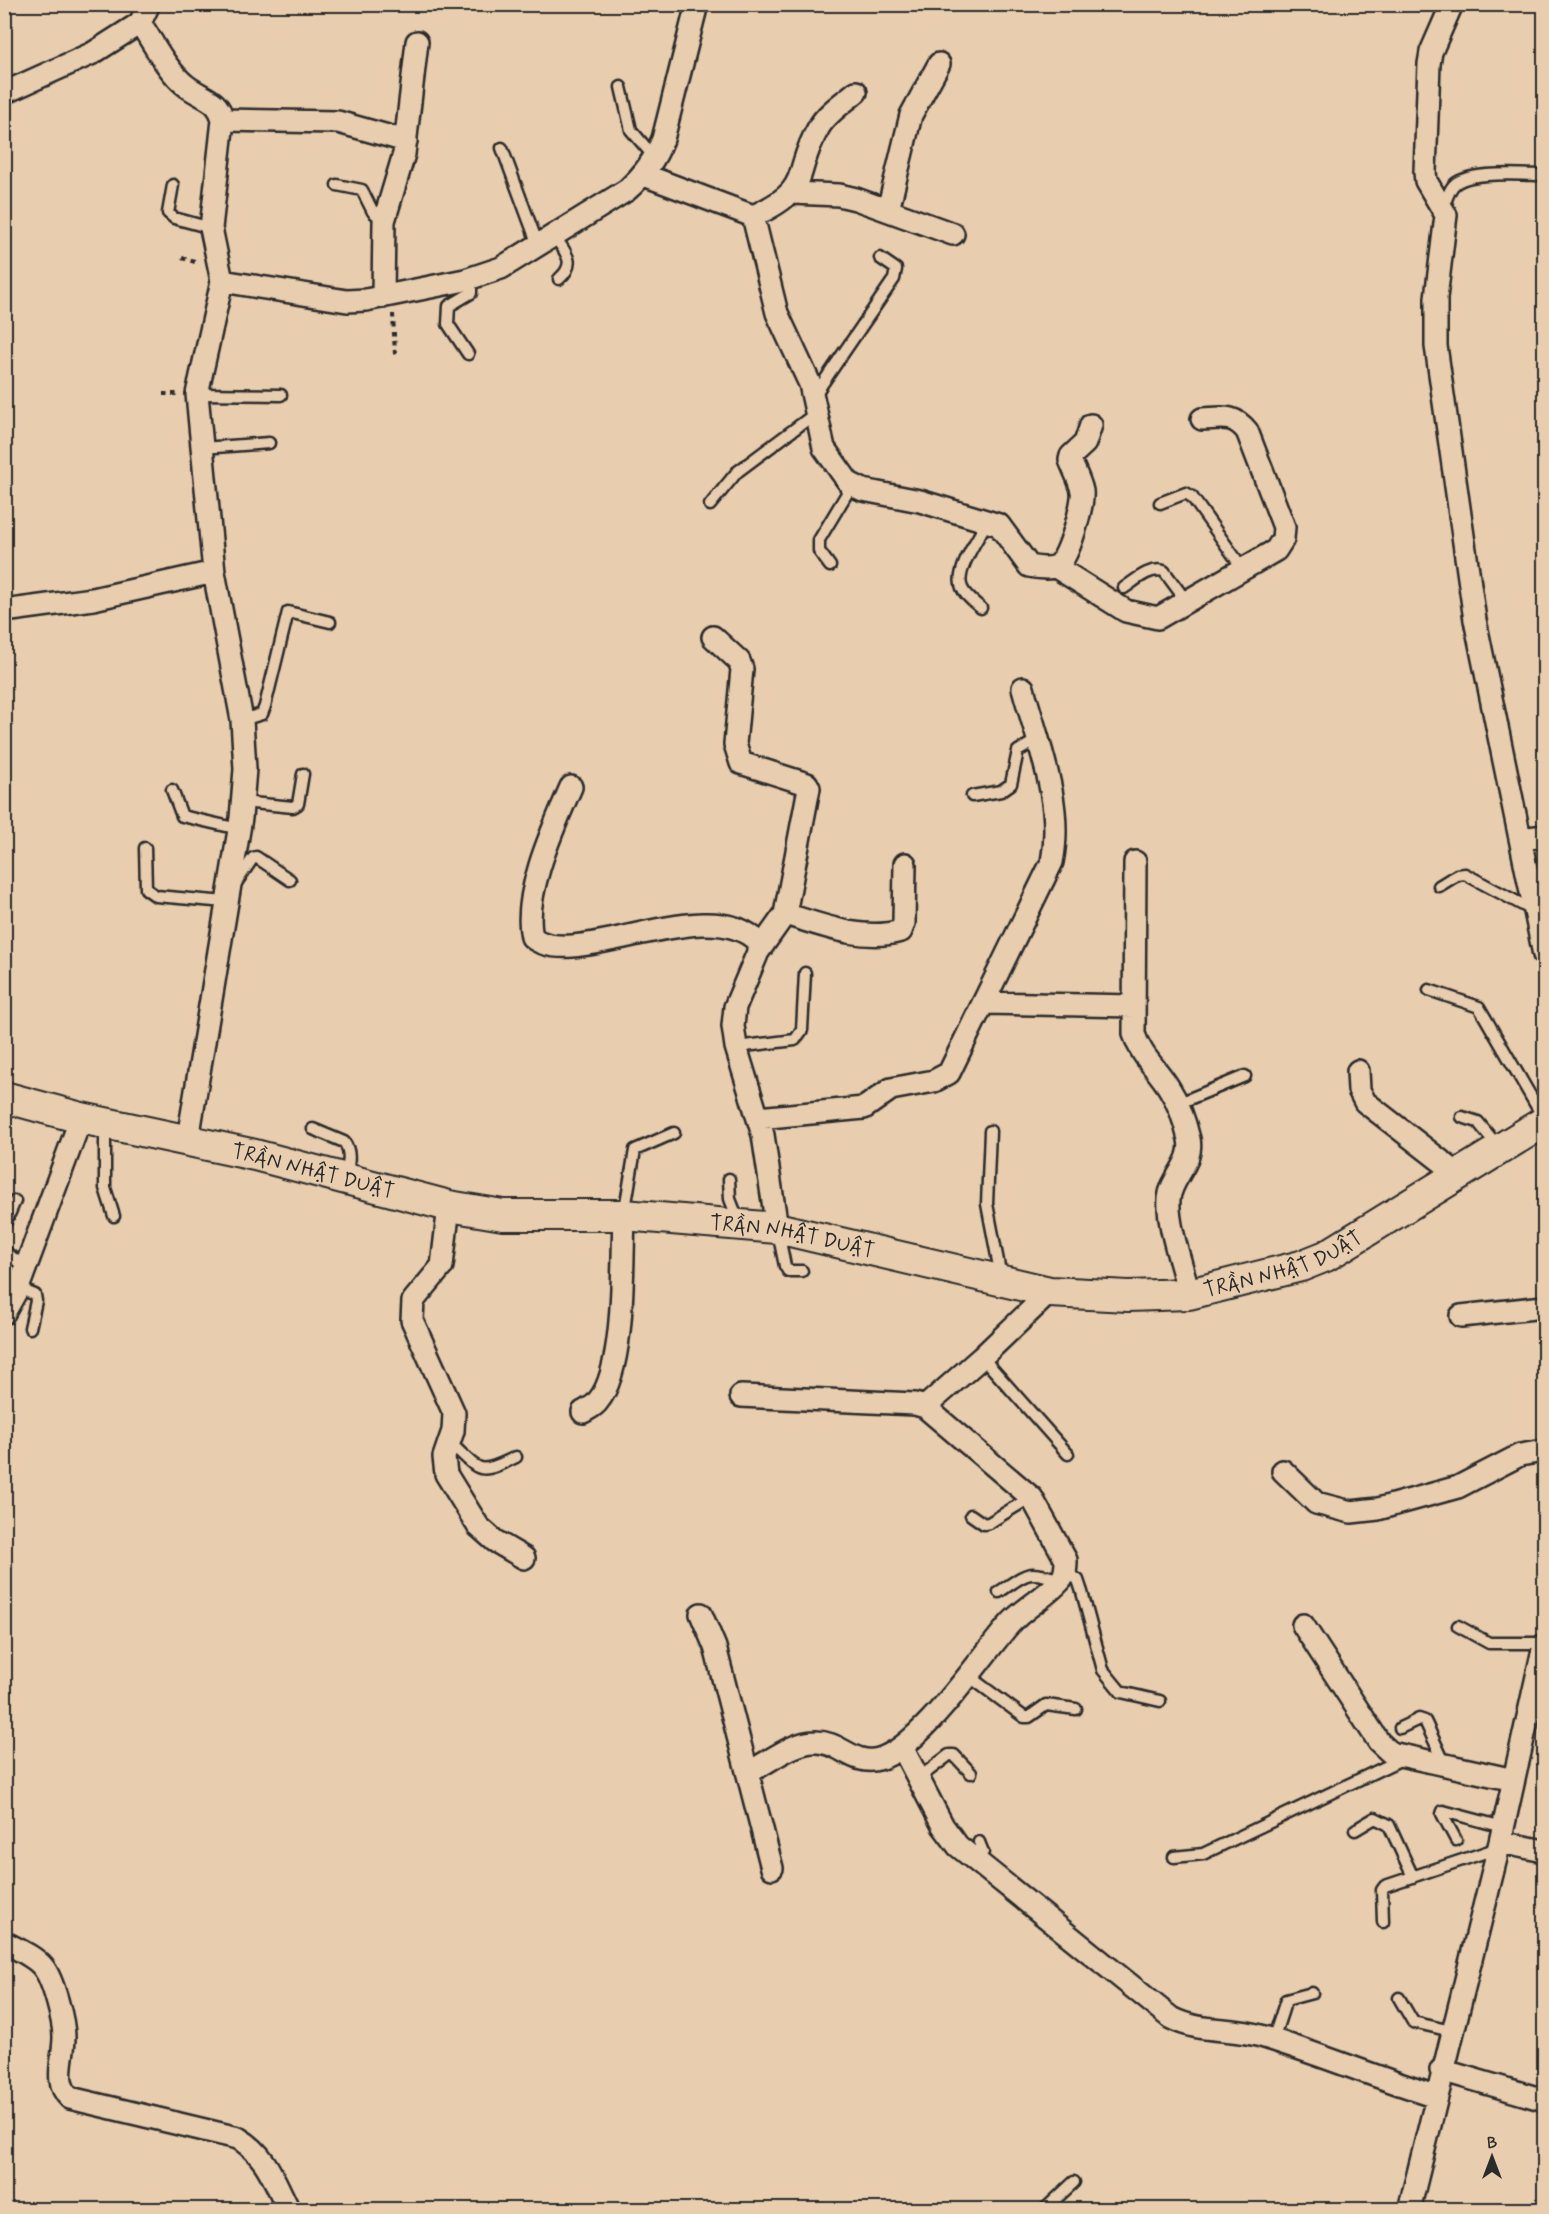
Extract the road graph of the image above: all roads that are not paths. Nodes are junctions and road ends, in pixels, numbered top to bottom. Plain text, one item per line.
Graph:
1 (697, 4) edge
2 (1452, 4) edge
3 (144, 14) edge
4 (417, 42) dead end
5 (939, 64) dead end
6 (621, 87) dead end
7 (856, 92) dead end
8 (4, 93) edge
9 (223, 120) junction
10 (406, 141) junction
11 (502, 148) dead end
12 (650, 167) junction
13 (1545, 175) edge
14 (173, 185) dead end
15 (337, 185) dead end
16 (792, 193) junction
17 (1443, 208) junction
18 (888, 210) junction
19 (753, 216) junction
20 (384, 221) junction
21 (211, 228) junction
22 (953, 234) dead end
23 (546, 240) junction
24 (880, 258) dead end
25 (471, 279) junction
26 (559, 279) dead end
27 (222, 281) junction
28 (386, 296) junction
29 (468, 354) dead end
30 (197, 394) junction
31 (281, 395) dead end
32 (815, 405) junction
33 (1202, 419) dead end
34 (1090, 425) dead end
35 (269, 443) dead end
36 (202, 448) junction
37 (852, 485) junction
38 (1160, 503) dead end
39 (710, 505) dead end
40 (988, 520) junction
41 (830, 566) dead end
42 (1056, 567) junction
43 (1243, 569) junction
44 (214, 572) junction
45 (1124, 588) dead end
46 (1187, 602) junction
47 (981, 608) dead end
48 (4, 611) edge
49 (330, 622) dead end
50 (712, 637) dead end
51 (1023, 688) dead end
52 (243, 720) junction
53 (1037, 740) junction
54 (303, 774) dead end
55 (571, 787) dead end
56 (172, 790) dead end
57 (972, 796) dead end
58 (242, 802) junction
59 (239, 829) junction
60 (1545, 836) edge
61 (1521, 839) junction
62 (145, 848) dead end
63 (1135, 862) dead end
64 (905, 864) dead end
65 (290, 880) dead end
66 (1439, 886) dead end
67 (228, 896) junction
68 (1536, 912) junction
69 (785, 914) junction
70 (758, 952) junction
71 (1545, 955) edge
72 (805, 973) dead end
73 (1429, 990) dead end
74 (983, 1003) junction
75 (1134, 1006) junction
76 (736, 1047) junction
77 (1358, 1071) dead end
78 (1245, 1076) dead end
79 (4, 1097) edge
80 (1178, 1104) junction
81 (1462, 1117) dead end
82 (758, 1118) junction
83 (93, 1120) junction
84 (1545, 1120) edge
85 (313, 1129) dead end
86 (990, 1131) dead end
87 (674, 1133) dead end
88 (188, 1140) junction
89 (1500, 1149) junction
90 (1459, 1175) junction
91 (346, 1179) junction
92 (729, 1179) dead end
93 (15, 1201) dead end
94 (449, 1206) junction
95 (624, 1215) junction
96 (114, 1216) dead end
97 (739, 1223) junction
98 (4, 1226) edge
99 (777, 1228) junction
100 (4, 1251) edge
101 (26, 1268) junction
102 (802, 1271) dead end
103 (1002, 1280) junction
104 (18, 1288) junction
105 (1050, 1292) junction
106 (1189, 1294) junction
107 (1545, 1307) edge
108 (4, 1313) edge
109 (1461, 1316) dead end
110 (30, 1328) dead end
111 (982, 1357) junction
112 (741, 1396) dead end
113 (924, 1407) junction
114 (583, 1412) dead end
115 (449, 1442) junction
116 (1545, 1451) edge
117 (1068, 1454) dead end
118 (516, 1457) dead end
119 (1283, 1471) dead end
120 (1031, 1497) junction
121 (970, 1515) dead end
122 (524, 1558) dead end
123 (1064, 1576) junction
124 (999, 1592) dead end
125 (700, 1614) dead end
126 (1303, 1625) dead end
127 (1458, 1626) dead end
128 (1545, 1644) edge
129 (970, 1677) junction
130 (1160, 1701) dead end
131 (1076, 1709) dead end
132 (1400, 1728) dead end
133 (902, 1747) junction
134 (1405, 1758) junction
135 (1446, 1766) junction
136 (749, 1772) junction
137 (971, 1773) dead end
138 (919, 1778) junction
139 (1514, 1780) junction
140 (1354, 1830) dead end
141 (1500, 1839) junction
142 (1456, 1840) dead end
143 (1545, 1851) edge
144 (1174, 1857) dead end
145 (772, 1868) dead end
146 (1413, 1877) junction
147 (1383, 1922) dead end
148 (4, 1942) edge
149 (1312, 1993) dead end
150 (1399, 1998) dead end
151 (1451, 2031) junction
152 (1273, 2040) junction
153 (1441, 2070) junction
154 (1436, 2096) junction
155 (1545, 2100) edge
156 (1074, 2182) dead end
157 (289, 2210) edge
158 (1044, 2210) edge
159 (1408, 2210) edge

1 - 12 street
2 - 17 street
3 - 8 street
3 - 9 street
4 - 10 street
5 - 18 street
6 - 12 lane
7 - 16 street
9 - 10 street
9 - 21 street
10 - 20 street
11 - 23 lane
12 - 19 street
12 - 23 street
13 - 17 lane
14 - 21 lane
15 - 20 lane
16 - 18 street
16 - 19 street
17 - 61 street
18 - 22 street
19 - 32 street
20 - 28 street
21 - 27 street
23 - 25 street
23 - 26 lane
24 - 32 lane
25 - 28 street
25 - 29 lane
27 - 28 street
27 - 30 street
30 - 31 lane
30 - 36 street
32 - 37 street
32 - 39 lane
33 - 43 street
34 - 42 street
35 - 36 lane
36 - 44 street
37 - 40 street
37 - 41 lane
38 - 43 lane
40 - 42 street
40 - 47 lane
42 - 46 street
43 - 46 street
44 - 48 street
44 - 52 street
45 - 46 lane
49 - 52 lane
50 - 69 street
51 - 53 street
52 - 58 street
53 - 57 lane
53 - 74 street
54 - 58 lane
55 - 70 street
56 - 59 lane
58 - 59 street
59 - 67 street
60 - 61 street
61 - 68 street
62 - 67 lane
63 - 75 street
64 - 69 street
65 - 67 lane
66 - 68 lane
67 - 88 street
68 - 71 street
69 - 70 street
70 - 76 street
72 - 76 lane
73 - 84 lane
74 - 75 street
74 - 82 street
75 - 80 street
76 - 82 street
77 - 90 street
78 - 80 lane
79 - 83 main road, TRẦN NHẬT DUẬT
80 - 106 street
81 - 89 lane
82 - 99 street
83 - 88 main road, TRẦN NHẬT DUẬT
83 - 96 lane
83 - 101 street
84 - 89 main road, TRẦN NHẬT DUẬT
85 - 91 lane
86 - 103 lane
87 - 95 lane
88 - 91 main road, TRẦN NHẬT DUẬT
89 - 90 main road, TRẦN NHẬT DUẬT
90 - 106 main road, TRẦN NHẬT DUẬT
91 - 94 main road, TRẦN NHẬT DUẬT
92 - 97 lane
93 - 98 lane
94 - 95 main road, TRẦN NHẬT DUẬT
94 - 115 street
95 - 97 main road, TRẦN NHẬT DUẬT
95 - 114 street
97 - 99 main road, TRẦN NHẬT DUẬT
99 - 102 lane
99 - 103 main road, TRẦN NHẬT DUẬT
100 - 101 lane
101 - 104 street
103 - 105 main road, TRẦN NHẬT DUẬT
104 - 108 street
104 - 110 lane
105 - 106 main road, TRẦN NHẬT DUẬT
105 - 111 street
107 - 109 street
111 - 113 street
111 - 117 lane
112 - 113 street
113 - 120 street
115 - 118 lane
115 - 122 street
116 - 119 street
120 - 121 lane
120 - 123 street
123 - 124 lane
123 - 129 street
123 - 130 lane
125 - 136 street
126 - 134 street
127 - 128 lane
128 - 139 street
129 - 131 lane
129 - 133 street
132 - 135 lane
133 - 136 street
133 - 138 street
134 - 135 street
134 - 144 lane
135 - 139 street
136 - 145 street
137 - 138 lane
138 - 152 street
139 - 141 street
140 - 146 lane
141 - 142 lane
141 - 143 street
141 - 146 lane
141 - 151 street
146 - 147 lane
148 - 157 street
149 - 152 lane
150 - 151 lane
151 - 153 street
152 - 154 street
153 - 154 street
153 - 155 street
154 - 159 street
156 - 158 lane

